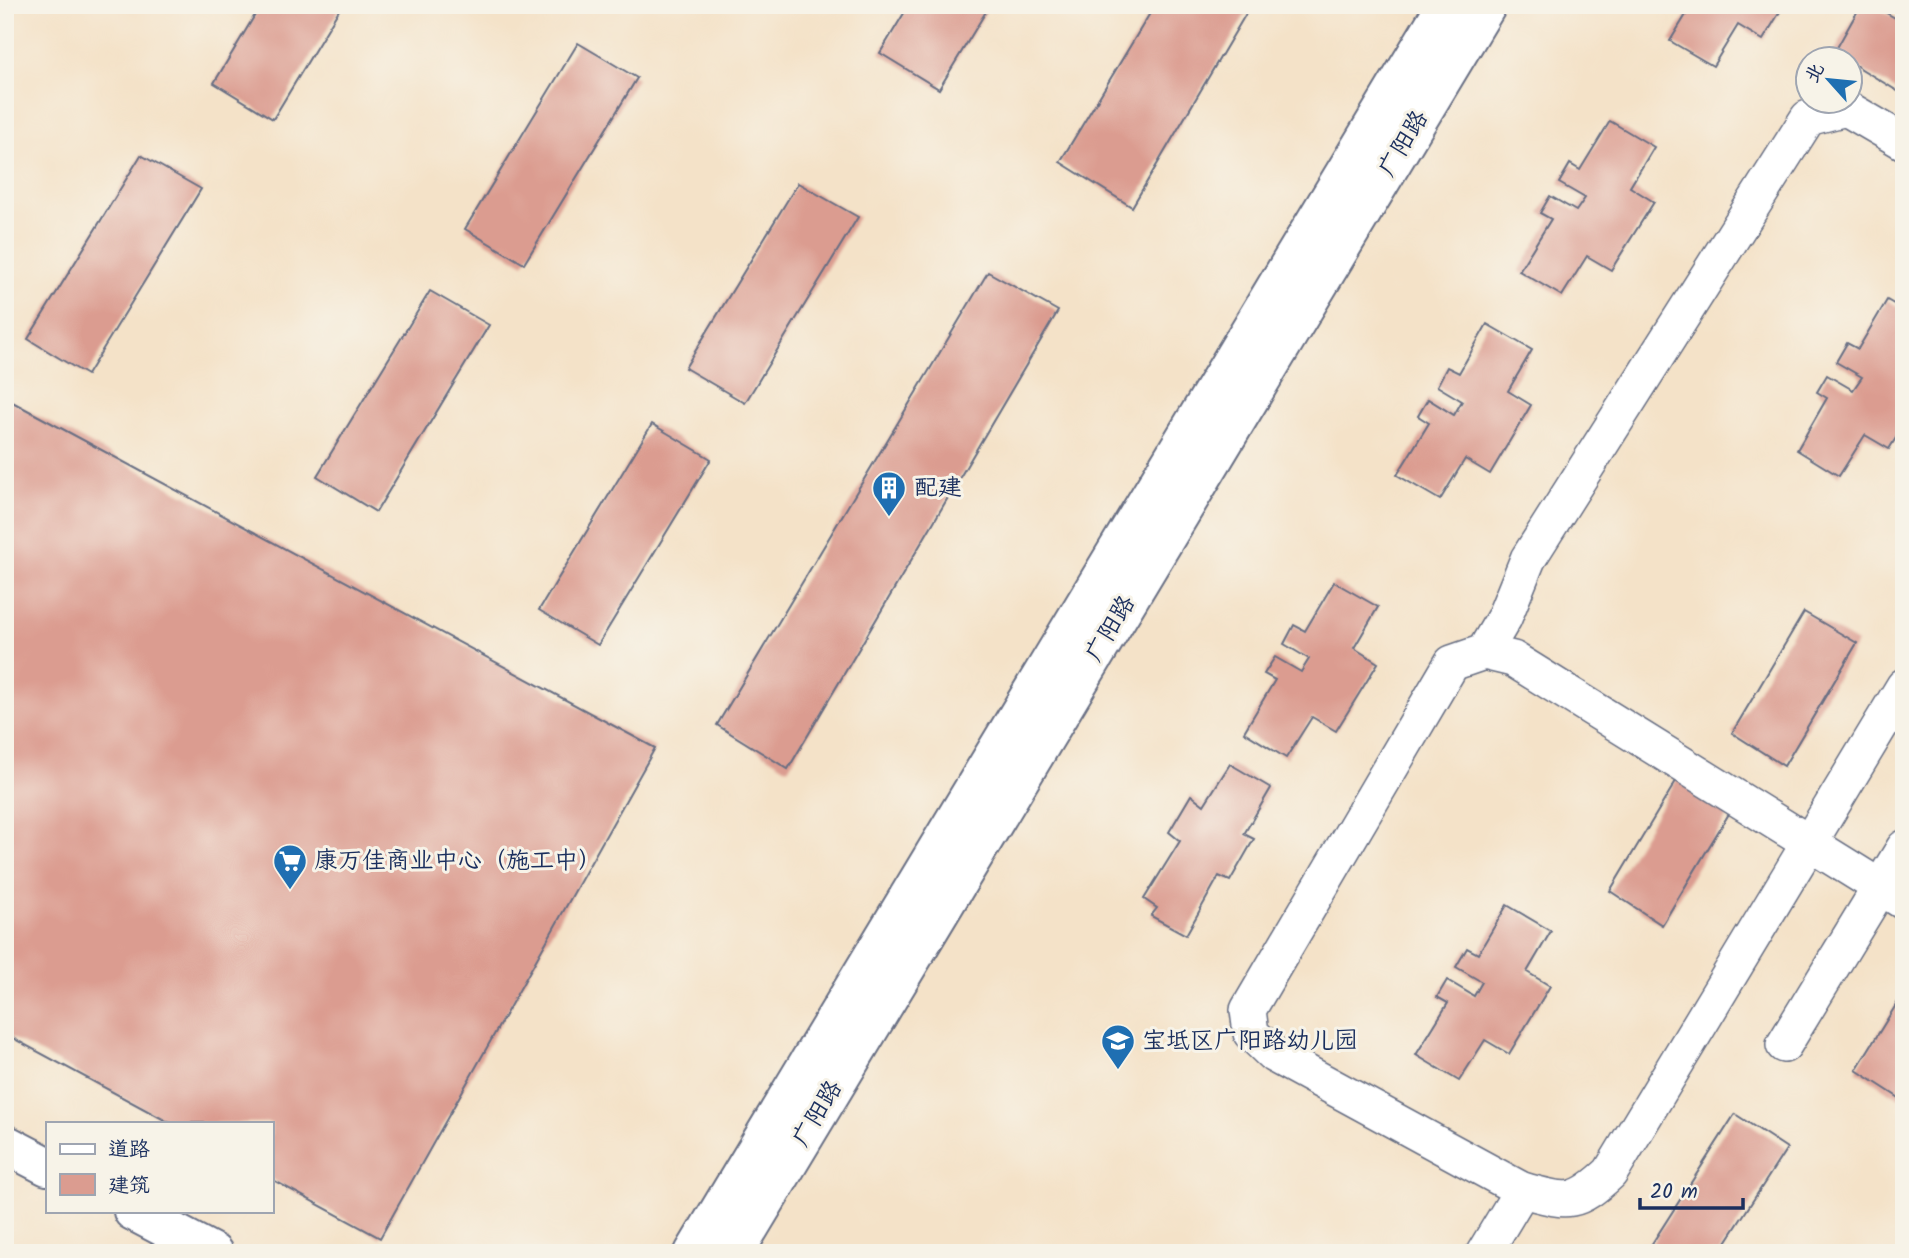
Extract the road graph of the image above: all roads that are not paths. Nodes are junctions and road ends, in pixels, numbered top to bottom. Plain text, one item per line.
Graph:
1 (1446, 5) edge
2 (1487, 5) edge
3 (1904, 142) edge
4 (1484, 652) junction
5 (1904, 686) edge
6 (1809, 844) junction
7 (1904, 848) edge
8 (1892, 895) edge
9 (1784, 1045) dead end
10 (5, 1143) edge
11 (46, 1165) edge
12 (1522, 1190) junction
13 (135, 1212) edge
14 (213, 1253) edge
15 (694, 1253) edge
16 (734, 1253) edge
17 (1484, 1253) edge

1 - 15 street, 广阳路
2 - 16 street, 广阳路
3 - 4 street
4 - 6 street
4 - 12 street
5 - 6 street
6 - 8 street
6 - 12 street
7 - 8 street
8 - 9 street
10 - 11 street
12 - 17 street
13 - 14 street

